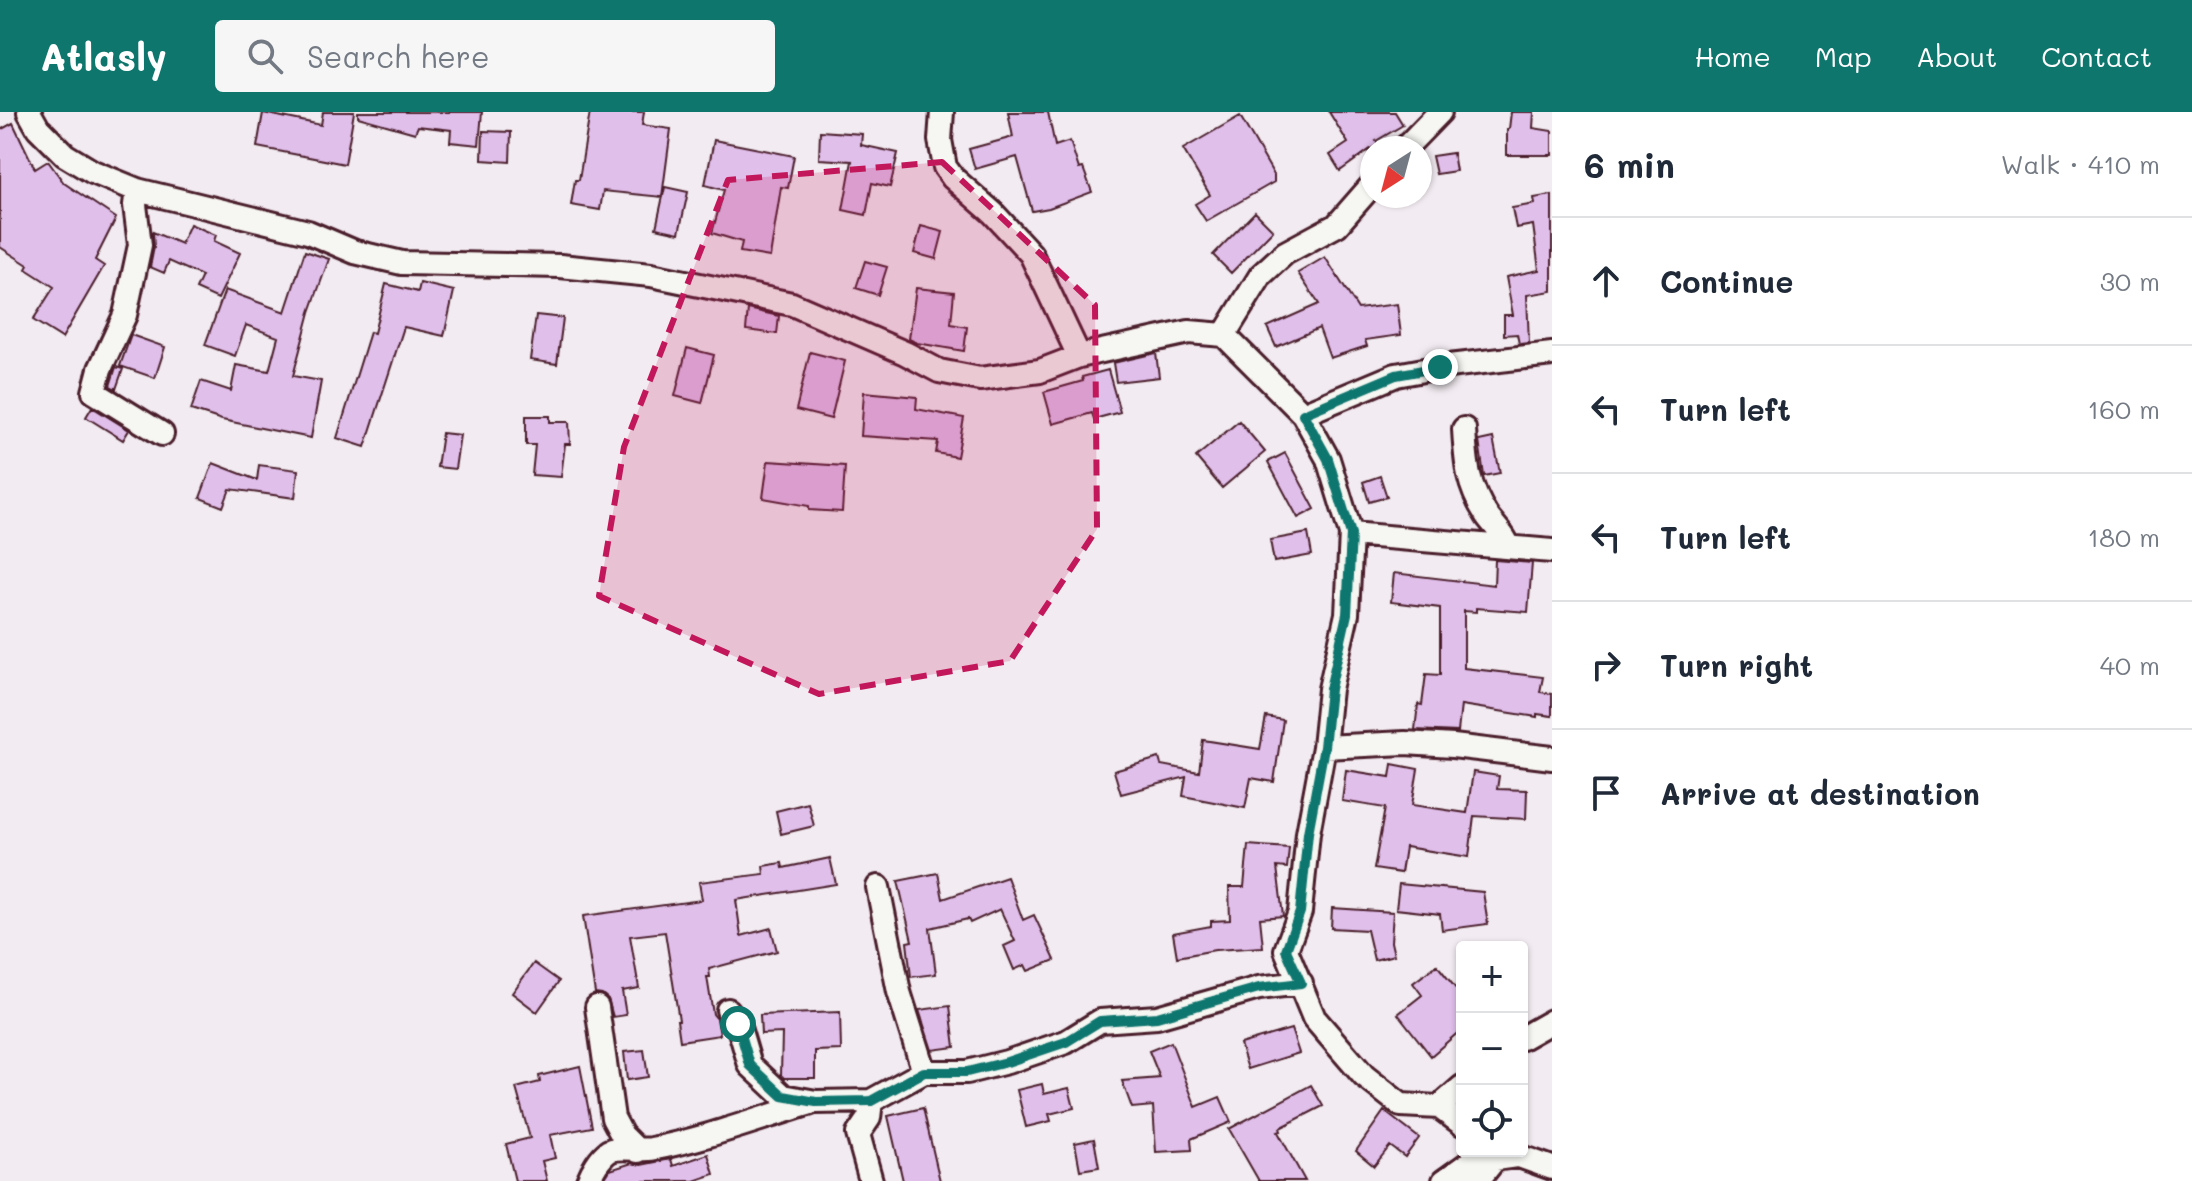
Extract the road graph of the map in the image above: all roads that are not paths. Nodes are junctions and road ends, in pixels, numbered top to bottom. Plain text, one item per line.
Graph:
1 (29, 112) edge
2 (942, 112) edge
3 (1440, 112) edge
4 (1417, 136) edge
5 (137, 190) junction
6 (1360, 199) edge
7 (1224, 335) junction
8 (1552, 354) edge
9 (1079, 356) junction
10 (1303, 414) junction
11 (1464, 429) dead end
12 (162, 434) dead end
13 (1351, 534) junction
14 (1509, 547) junction
15 (1552, 551) edge
16 (1324, 747) junction
17 (1552, 758) edge
18 (878, 887) dead end
19 (1301, 983) junction
20 (597, 1007) dead end
21 (728, 1010) dead end
22 (1552, 1021) edge
23 (1528, 1035) edge
24 (924, 1072) junction
25 (1456, 1092) edge
26 (871, 1101) junction
27 (816, 1102) junction
28 (1439, 1107) junction
29 (1456, 1120) edge
30 (638, 1151) junction
31 (1478, 1157) edge
32 (1500, 1157) edge
33 (1521, 1157) edge
34 (1552, 1168) edge
35 (588, 1181) edge
36 (871, 1181) edge
37 (1444, 1181) edge
38 (1468, 1181) edge

1 - 5 street
2 - 9 street
3 - 4 street
5 - 9 street
5 - 12 street
6 - 7 street
7 - 9 street
7 - 10 street
8 - 10 street
10 - 13 street
11 - 14 street
13 - 14 street
13 - 16 street
14 - 15 street
16 - 17 street
16 - 19 street
18 - 24 street
19 - 24 street
19 - 28 street
20 - 30 street
21 - 27 street
22 - 23 street
24 - 26 street
25 - 28 street
26 - 27 street
26 - 36 street
27 - 30 street
28 - 29 street
30 - 35 street
31 - 37 street
32 - 38 street
33 - 34 street

